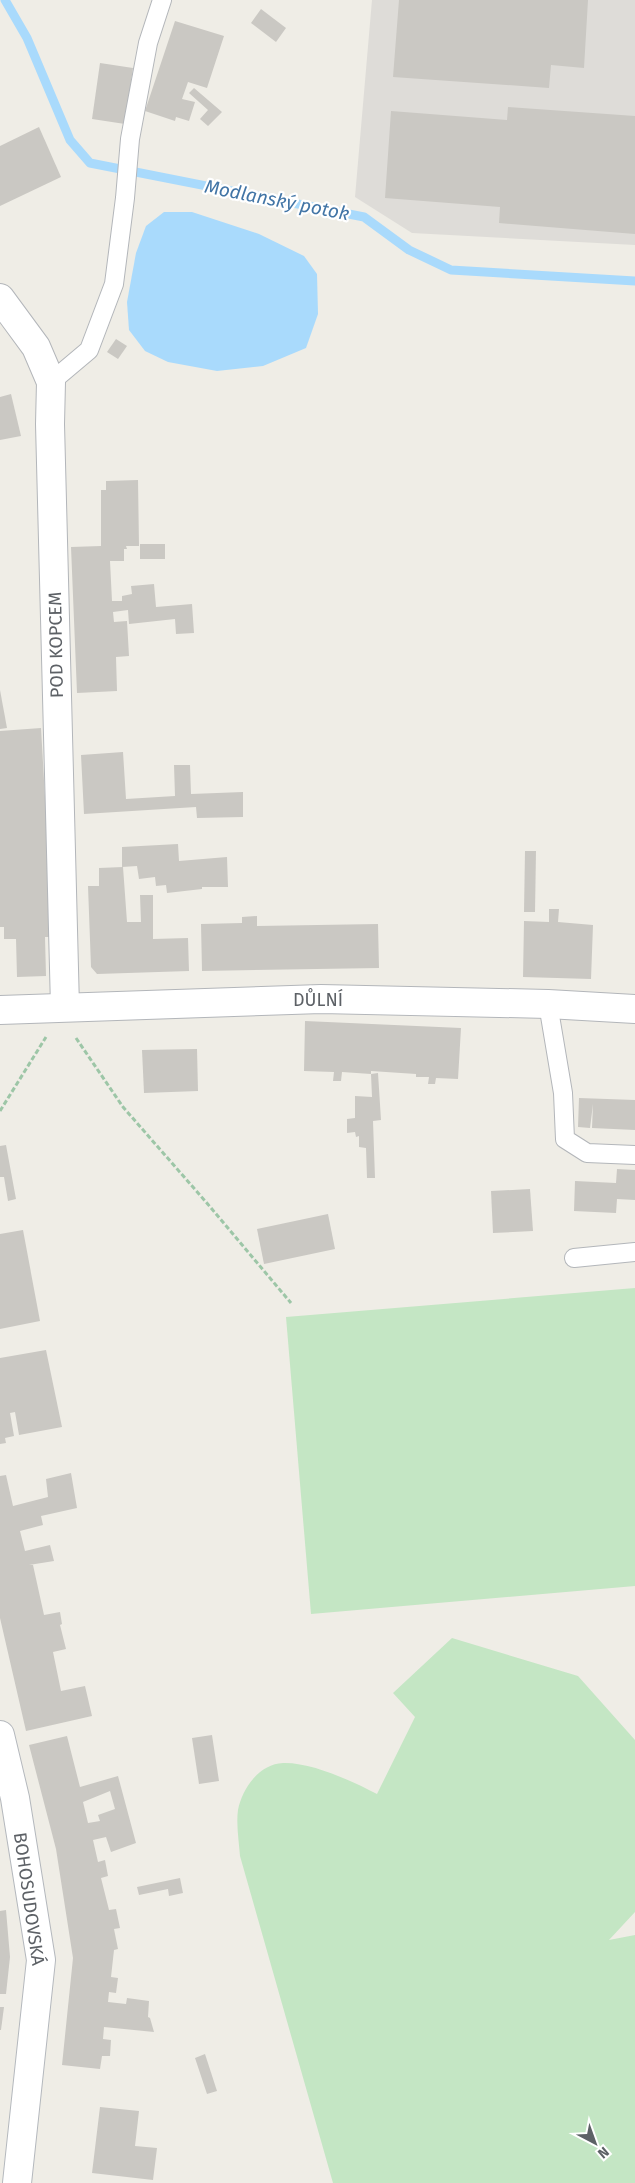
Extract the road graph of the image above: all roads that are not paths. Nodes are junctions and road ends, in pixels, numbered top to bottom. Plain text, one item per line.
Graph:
1 (162, 0) edge
2 (0, 298) edge
3 (51, 382) junction
4 (548, 1004) junction
5 (65, 1007) junction
6 (635, 1009) edge
7 (0, 1010) edge
8 (635, 1155) edge
9 (635, 1252) edge
10 (574, 1258) dead end
11 (0, 1735) edge
12 (16, 2183) edge

1 - 3 lane
2 - 3 street, POD KOPCEM
3 - 5 street, POD KOPCEM
4 - 5 street, DŮLNÍ
4 - 6 street, DŮLNÍ
4 - 8 lane
5 - 7 street, DŮLNÍ
9 - 10 lane
11 - 12 street, BOHOSUDOVSKÁ

